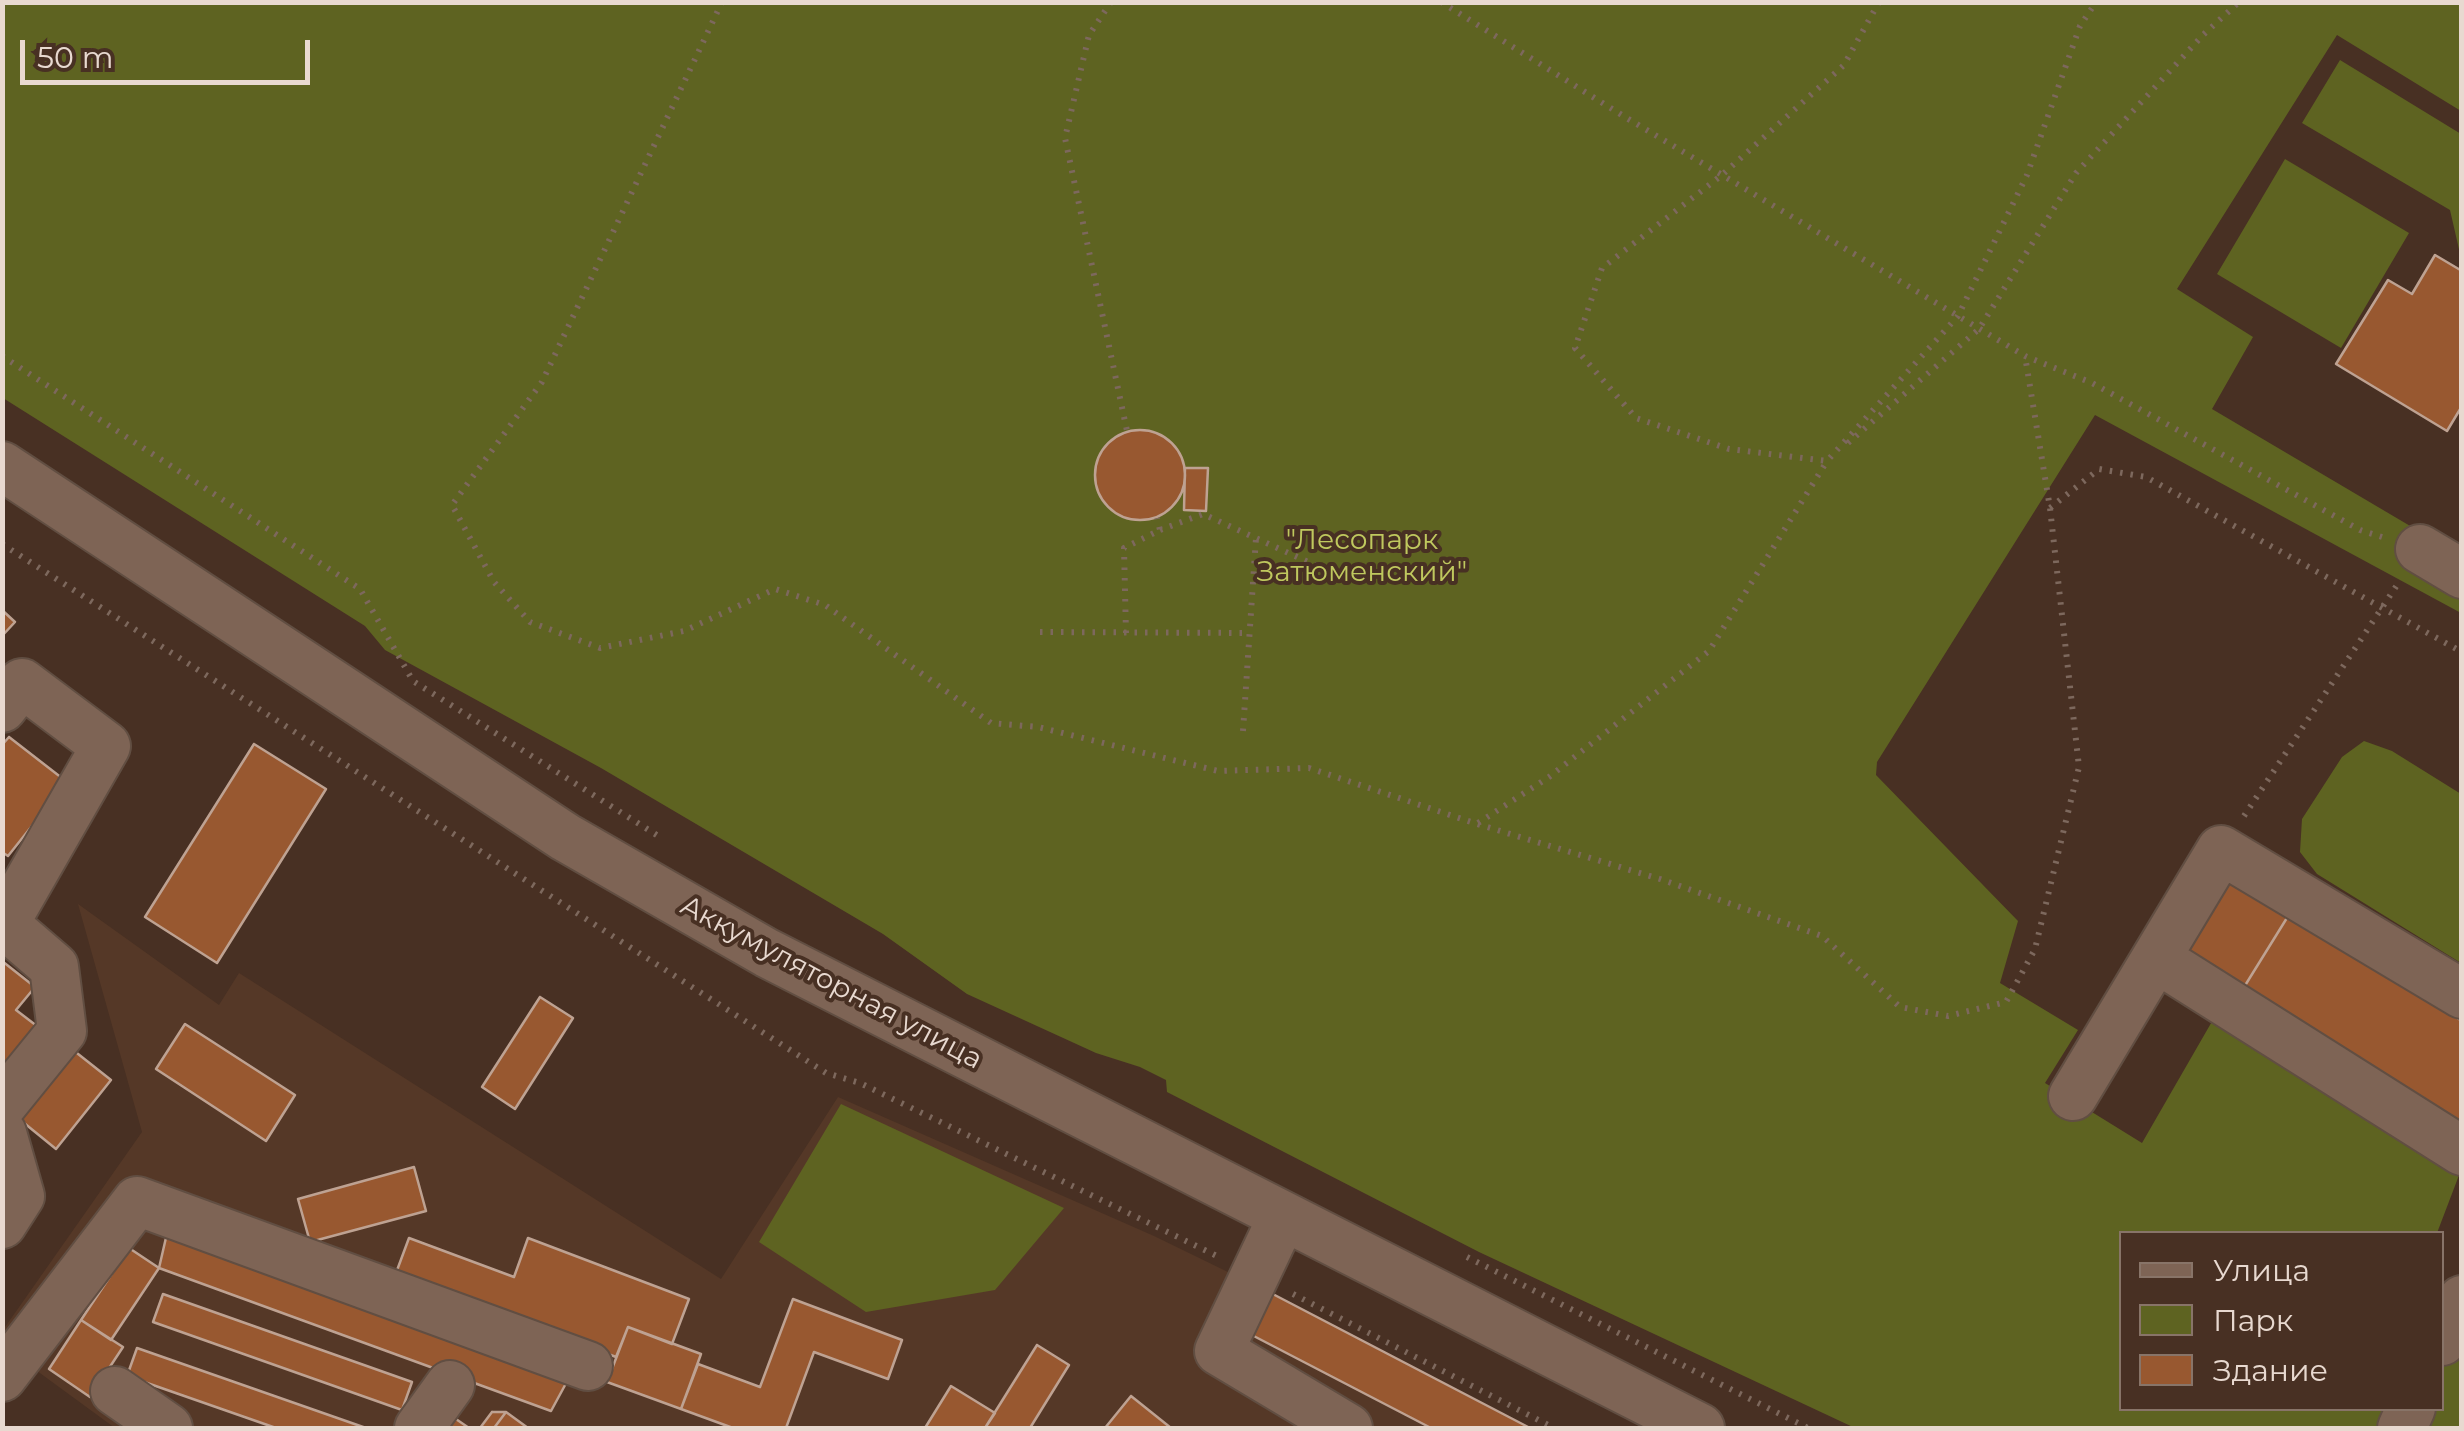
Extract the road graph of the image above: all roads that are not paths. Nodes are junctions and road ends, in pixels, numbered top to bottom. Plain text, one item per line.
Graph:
1 (2, 466) edge
2 (2420, 549) road end
3 (2462, 574) edge
4 (2, 708) edge
5 (2156, 958) junction
6 (2462, 994) edge
7 (2073, 1096) dead end
8 (2, 1105) edge
9 (2, 1133) edge
10 (2462, 1151) edge
11 (1283, 1216) junction
12 (2, 1224) edge
13 (2462, 1300) edge
14 (2444, 1338) edge
15 (588, 1366) dead end
16 (2, 1377) edge
17 (450, 1386) dead end
18 (115, 1391) dead end
19 (168, 1428) edge
20 (418, 1428) edge
21 (1348, 1428) edge
22 (1700, 1428) edge

1 - 11 street, Аккумуляторная улица
2 - 3 street
4 - 8 street
5 - 6 street
5 - 7 street
5 - 10 street
9 - 12 street
11 - 21 street
11 - 22 street, Аккумуляторная улица
13 - 14 street
15 - 16 street
17 - 20 street
18 - 19 street

